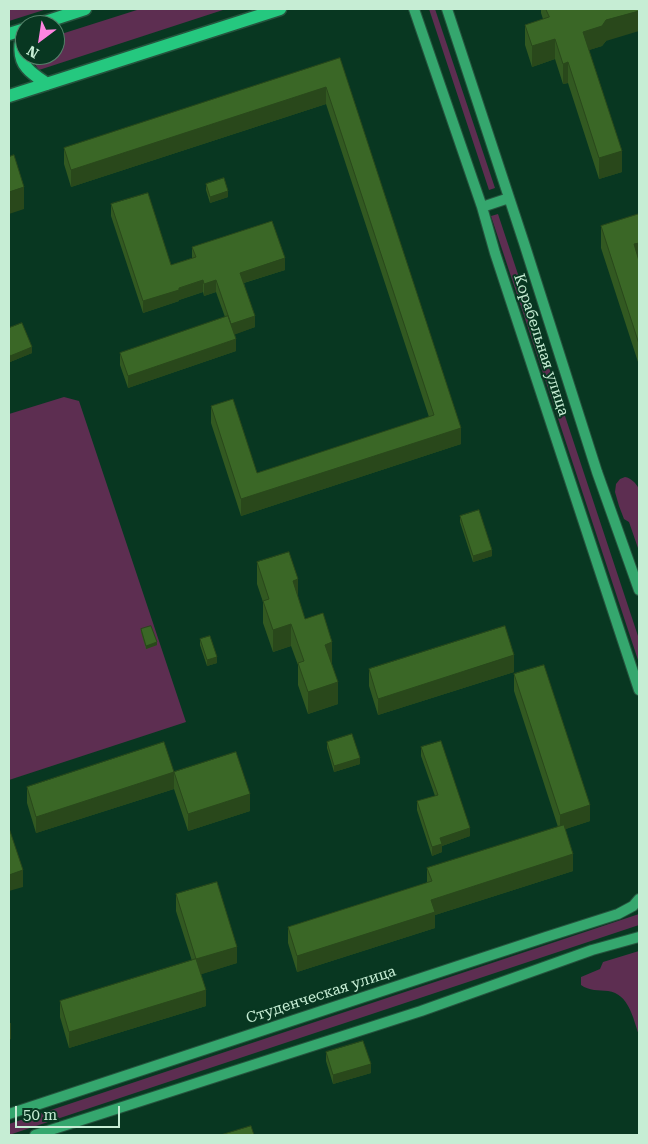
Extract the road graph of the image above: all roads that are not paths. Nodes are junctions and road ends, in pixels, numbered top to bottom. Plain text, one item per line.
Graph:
1 (85, 9) edge
2 (280, 9) edge
3 (414, 9) edge
4 (447, 9) edge
5 (65, 16) edge
6 (24, 65) edge
7 (46, 84) junction
8 (9, 96) edge
9 (509, 198) junction
10 (482, 207) junction
11 (639, 590) edge
12 (639, 690) edge
13 (639, 900) edge
14 (639, 937) edge
15 (9, 1114) edge
16 (35, 1135) edge

1 - 5 main road
2 - 7 main road
3 - 10 main road, Корабельная улица
4 - 9 main road, Корабельная улица
6 - 7 main road
7 - 8 main road
9 - 10 main road
9 - 11 main road, Корабельная улица
10 - 12 main road, Корабельная улица
13 - 15 main road, Студенческая улица
14 - 16 main road

